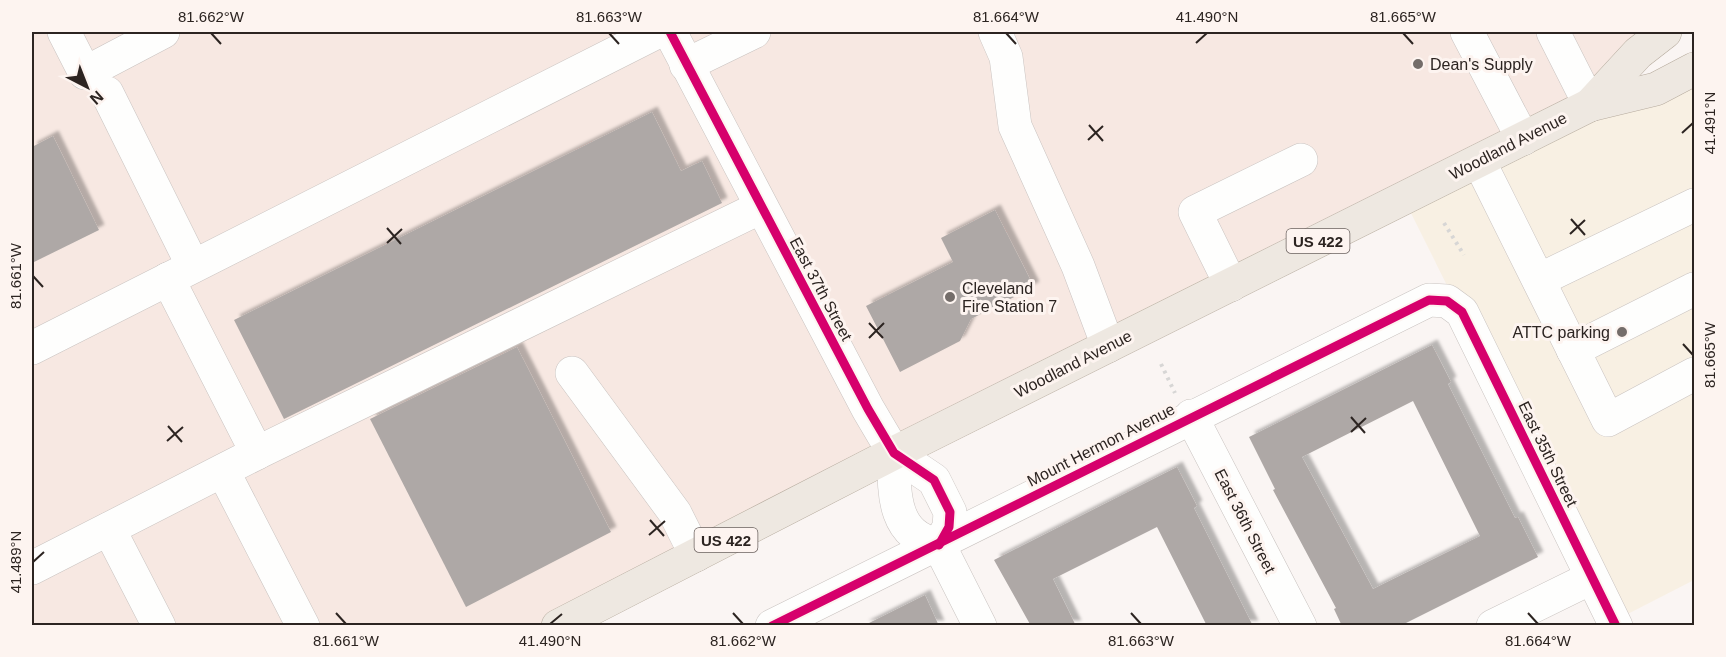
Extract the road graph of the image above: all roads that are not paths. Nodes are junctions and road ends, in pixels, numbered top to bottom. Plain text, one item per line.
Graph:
1 (64, 32) edge
2 (163, 32) edge
3 (657, 32) edge
4 (670, 32) edge
5 (754, 32) edge
6 (995, 32) edge
7 (1467, 32) edge
8 (1553, 32) edge
9 (1665, 32) edge
10 (686, 65) junction
11 (1695, 69) edge
12 (107, 93) dead end
13 (1590, 105) junction
14 (1523, 139) junction
15 (1301, 160) dead end
16 (1479, 161) junction
17 (1695, 205) edge
18 (761, 207) junction
19 (180, 273) junction
20 (1539, 280) junction
21 (1231, 285) junction
22 (1695, 289) edge
23 (1447, 301) joint
24 (1108, 346) junction
25 (32, 348) edge
26 (1573, 350) junction
27 (572, 373) dead end
28 (1695, 374) edge
29 (1184, 406) junction
30 (257, 453) junction
31 (894, 453) junction
32 (223, 471) junction
33 (109, 529) junction
34 (939, 545) junction
35 (696, 555) junction
36 (32, 568) edge
37 (1591, 578) junction
38 (1611, 624) edge
39 (159, 626) edge
40 (303, 626) edge
41 (558, 626) edge
42 (772, 626) edge
43 (980, 626) edge
44 (1300, 626) edge
45 (1492, 626) edge

1 - 2 street
3 - 19 street
4 - 10 street, East 37th Street
5 - 10 street
6 - 24 street
7 - 14 street
8 - 13 street
9 - 13 main road, Woodland Avenue / US 422
10 - 18 street, East 37th Street
11 - 13 main road, Woodland Avenue / US 422
12 - 19 street
13 - 14 main road, Woodland Avenue / US 422
14 - 16 main road, Woodland Avenue / US 422
15 - 21 street
16 - 20 street
16 - 21 main road, Woodland Avenue / US 422
17 - 20 street
18 - 30 street
18 - 31 street, East 37th Street
19 - 25 street
19 - 30 street
20 - 26 street
21 - 24 main road, Woodland Avenue / US 422
22 - 26 street
23 - 29 street, Mount Hermon Avenue
23 - 37 street, East 35th Street
24 - 31 main road, Woodland Avenue / US 422
26 - 28 street
27 - 35 street
29 - 34 street, Mount Hermon Avenue
29 - 44 street, East 36th Street
30 - 32 street
31 - 34 street, East 37th Street
31 - 34 street, East 37th Street
31 - 35 main road, Woodland Avenue / US 422
32 - 33 street
32 - 40 street
33 - 36 street
33 - 39 street
34 - 42 street, Mount Hermon Avenue
34 - 43 street
35 - 41 main road, Woodland Avenue / US 422
37 - 38 street, East 35th Street
37 - 45 street

